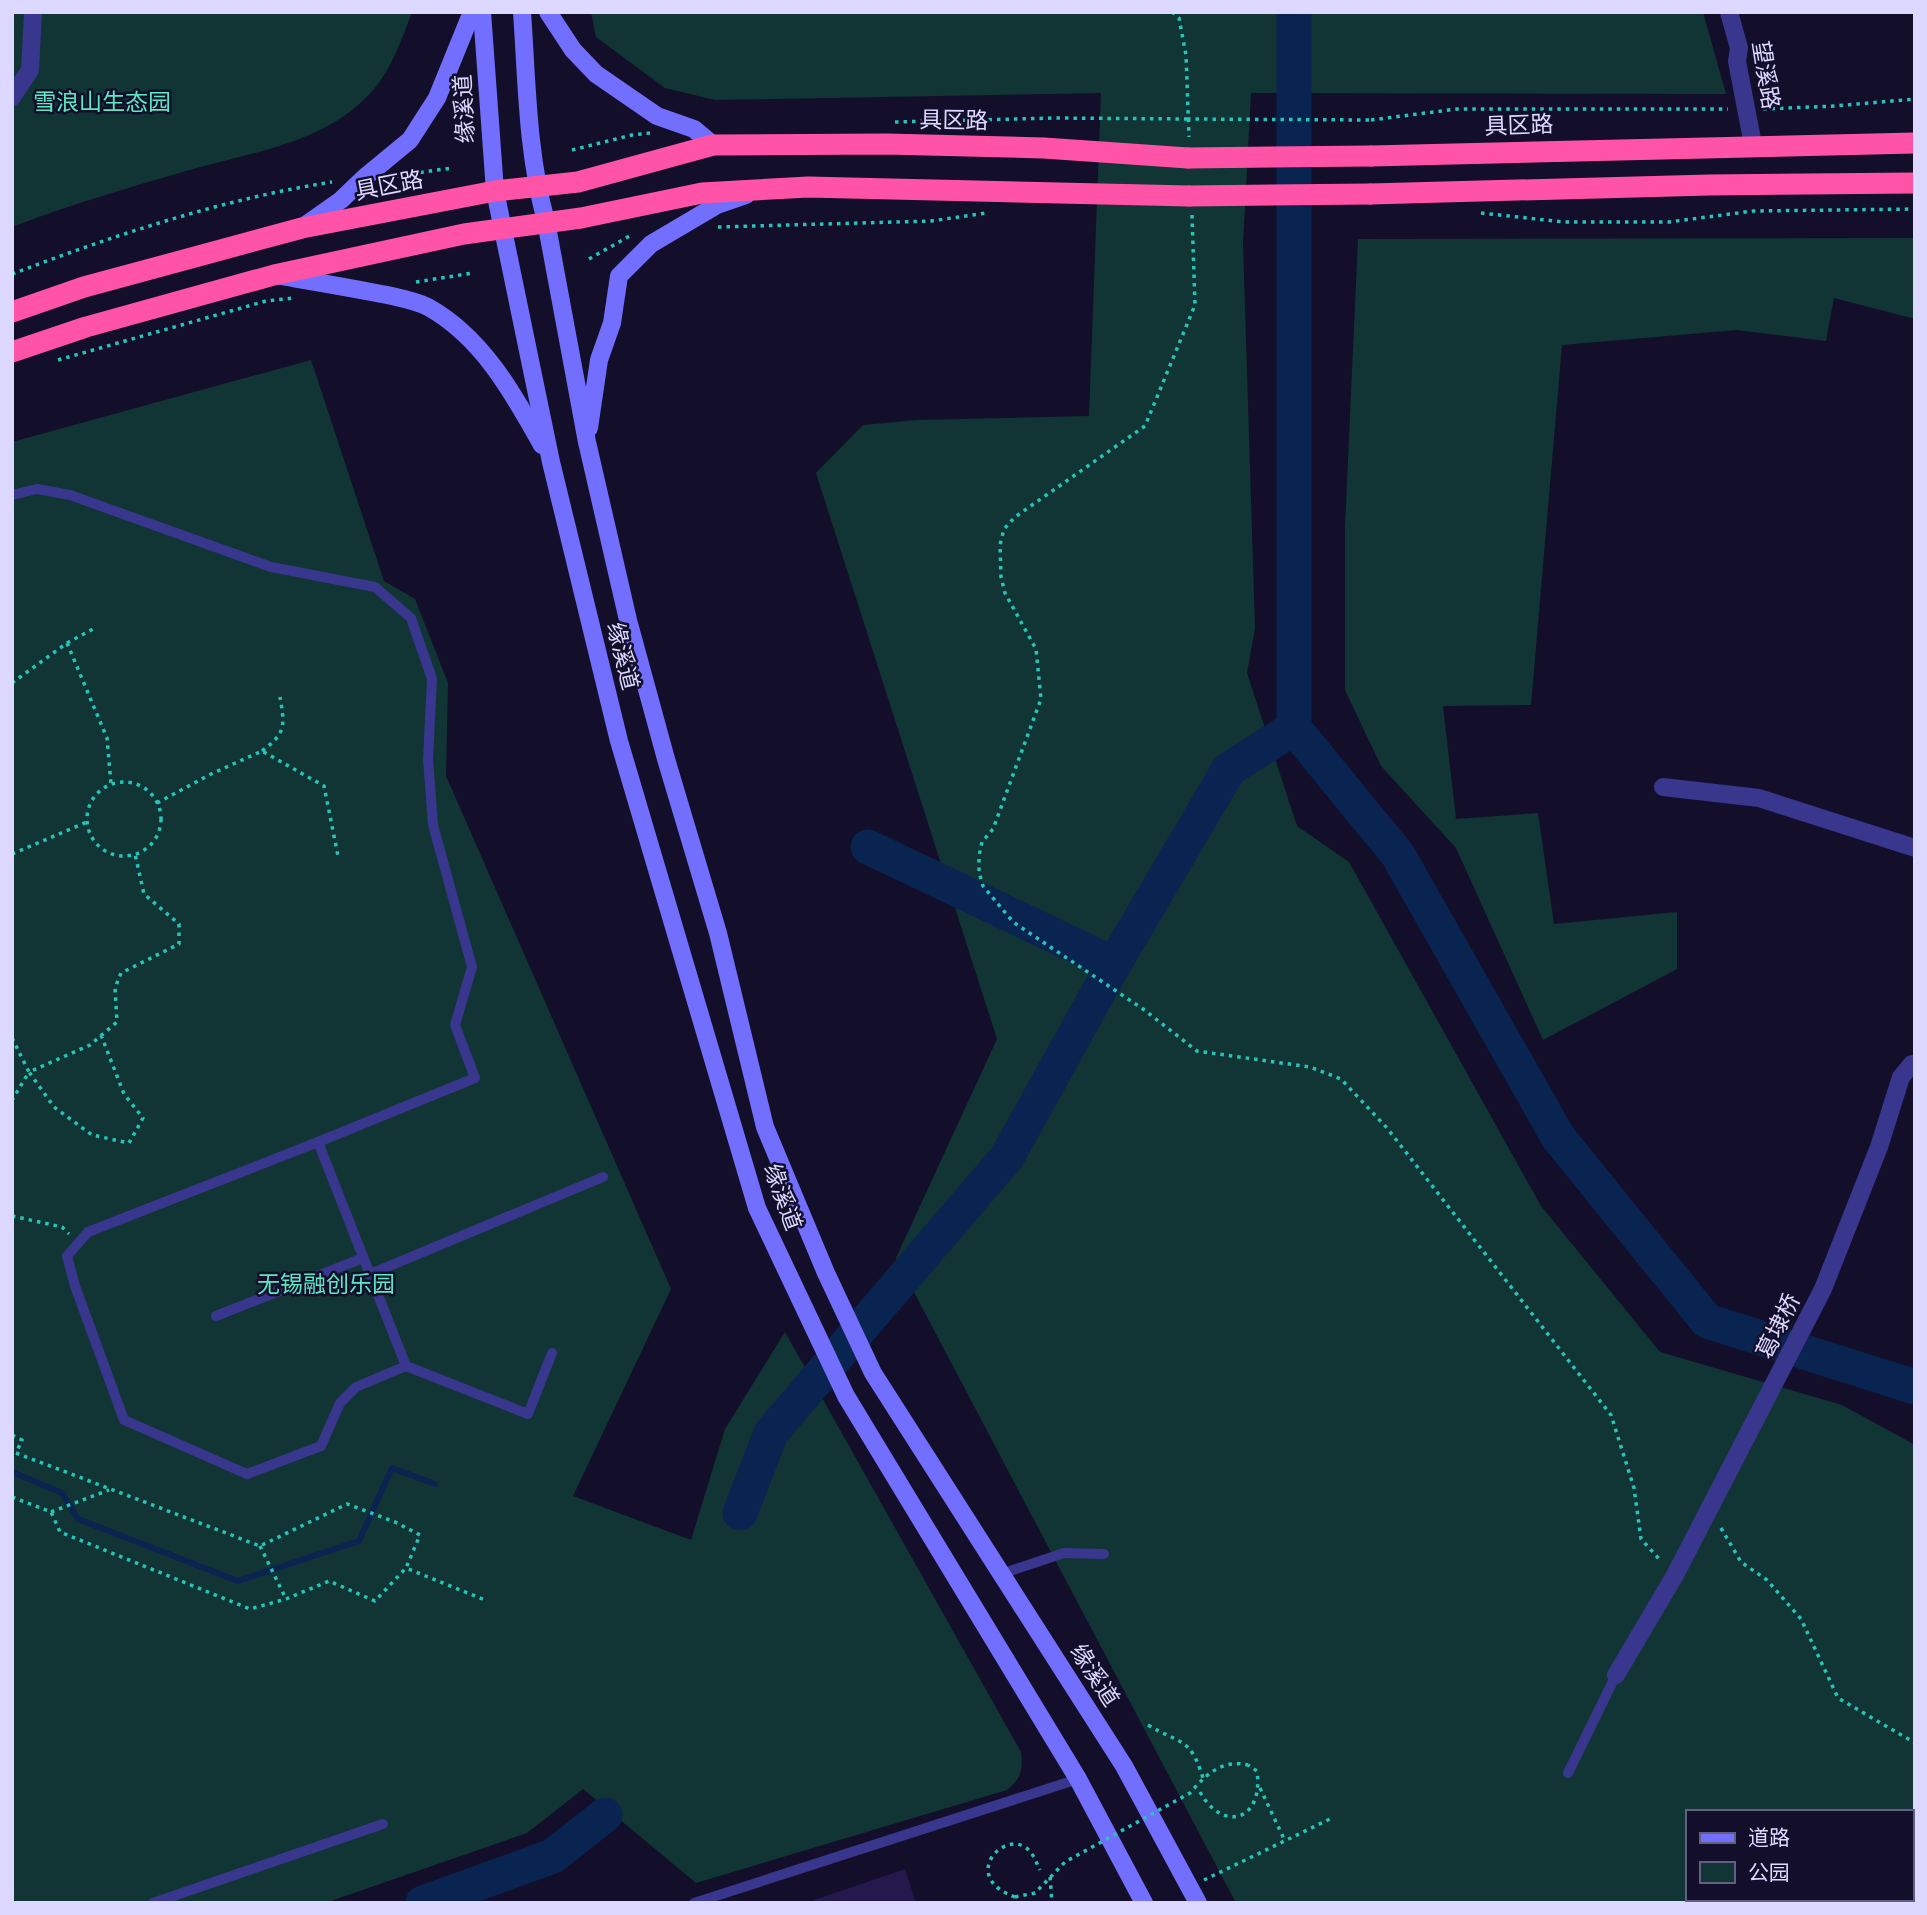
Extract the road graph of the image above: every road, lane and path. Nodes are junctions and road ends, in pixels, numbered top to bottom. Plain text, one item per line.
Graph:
1 (33, 12) edge
2 (472, 12) edge
3 (482, 12) edge
4 (522, 12) edge
5 (548, 12) edge
6 (1172, 12) edge
7 (1729, 12) edge
8 (12, 97) edge
9 (1915, 99) edge
10 (1746, 109) junction
11 (1187, 119) dead end
12 (1915, 143) edge
13 (713, 145) junction
14 (1753, 145) junction
15 (1189, 148) junction
16 (452, 168) dead end
17 (364, 178) junction
18 (1915, 183) edge
19 (536, 186) junction
20 (762, 189) junction
21 (495, 191) junction
22 (1190, 202) junction
23 (1915, 209) edge
24 (993, 212) dead end
25 (1474, 213) dead end
26 (546, 221) junction
27 (681, 226) junction
28 (302, 228) junction
29 (502, 229) junction
30 (641, 229) dead end
31 (589, 259) dead end
32 (473, 273) dead end
33 (12, 274) edge
34 (274, 275) junction
35 (411, 282) dead end
36 (294, 298) dead end
37 (12, 312) edge
38 (12, 352) edge
39 (52, 361) dead end
40 (587, 442) junction
41 (551, 462) junction
42 (12, 495) edge
43 (93, 629) dead end
44 (67, 643) junction
45 (12, 683) edge
46 (280, 697) dead end
47 (262, 751) junction
48 (111, 785) junction
49 (1663, 787) dead end
50 (158, 803) junction
51 (87, 822) junction
52 (1915, 848) edge
53 (12, 854) edge
54 (135, 855) junction
55 (338, 856) dead end
56 (101, 1035) junction
57 (12, 1038) edge
58 (1915, 1064) edge
59 (29, 1072) junction
60 (12, 1100) edge
61 (318, 1142) junction
62 (603, 1177) dead end
63 (12, 1216) edge
64 (79, 1243) junction
65 (363, 1258) junction
66 (370, 1274) junction
67 (216, 1316) dead end
68 (552, 1353) dead end
69 (406, 1366) junction
70 (14, 1436) edge
71 (111, 1489) junction
72 (12, 1497) edge
73 (1711, 1507) junction
74 (51, 1512) junction
75 (260, 1546) junction
76 (1104, 1554) dead end
77 (406, 1568) junction
78 (1001, 1574) junction
79 (1675, 1576) junction
80 (286, 1599) junction
81 (485, 1600) dead end
82 (1616, 1675) joint
83 (1148, 1725) dead end
84 (1915, 1743) edge
85 (1567, 1773) dead end
86 (1203, 1778) junction
87 (1078, 1779) junction
88 (1259, 1786) junction
89 (1200, 1792) dead end
90 (1330, 1819) dead end
91 (383, 1824) dead end
92 (1285, 1841) junction
93 (1040, 1870) dead end
94 (1050, 1878) junction
95 (1194, 1895) edge
96 (153, 1903) edge
97 (694, 1903) edge
98 (1052, 1903) edge
99 (1144, 1903) edge

1 - 8 street
2 - 17 main road
3 - 21 main road, 缘溪道
4 - 19 main road, 缘溪道
5 - 13 main road
6 - 15 path
7 - 10 street, 望溪路
9 - 10 path, 具区路
10 - 11 path, 具区路, bridge
10 - 14 street, 望溪路
12 - 14 highway, 具区路
13 - 15 highway, 具区路
13 - 19 highway, 具区路
14 - 15 highway, 具区路, bridge
16 - 17 path, 具区路
17 - 28 main road
17 - 33 path, 具区路
18 - 22 highway, bridge
19 - 21 highway, 具区路
19 - 26 main road, 缘溪道
20 - 22 highway
20 - 26 highway
20 - 27 main road
21 - 28 highway, 具区路
21 - 29 main road, 缘溪道
22 - 79 path
23 - 25 path
24 - 27 path
26 - 29 highway
26 - 40 main road, 缘溪道
27 - 40 main road
28 - 37 highway, 具区路
29 - 34 highway
29 - 41 main road, 缘溪道
30 - 31 path
32 - 35 path
34 - 38 highway
34 - 41 main road
36 - 39 path
40 - 78 main road, 缘溪道
41 - 87 main road, 缘溪道
42 - 61 lane
43 - 44 path
44 - 45 path
44 - 48 path
46 - 47 path
47 - 50 path
47 - 55 path
48 - 50 path
48 - 51 path
49 - 52 street
50 - 54 path
51 - 53 path
51 - 54 path
54 - 56 path
56 - 59 path
56 - 59 path
57 - 59 path
58 - 73 street, 葛埭桥
59 - 60 path
61 - 64 lane
61 - 65 lane
62 - 66 lane
63 - 64 path
64 - 69 lane
65 - 66 lane
65 - 67 lane
66 - 69 lane
68 - 69 lane
70 - 71 path
71 - 74 path
71 - 75 path
72 - 74 path
73 - 79 street, 葛埭桥
73 - 84 path
74 - 80 path
75 - 77 path
75 - 80 path
76 - 78 lane
77 - 80 path
77 - 81 path
78 - 95 main road, 缘溪道
79 - 82 street, 葛埭桥
82 - 85 lane
83 - 86 path
86 - 88 path, bridge
86 - 94 path, bridge
87 - 97 lane
87 - 99 main road
88 - 89 path
88 - 92 path
90 - 92 path
91 - 96 lane
92 - 95 path
93 - 94 path, bridge
94 - 98 path

